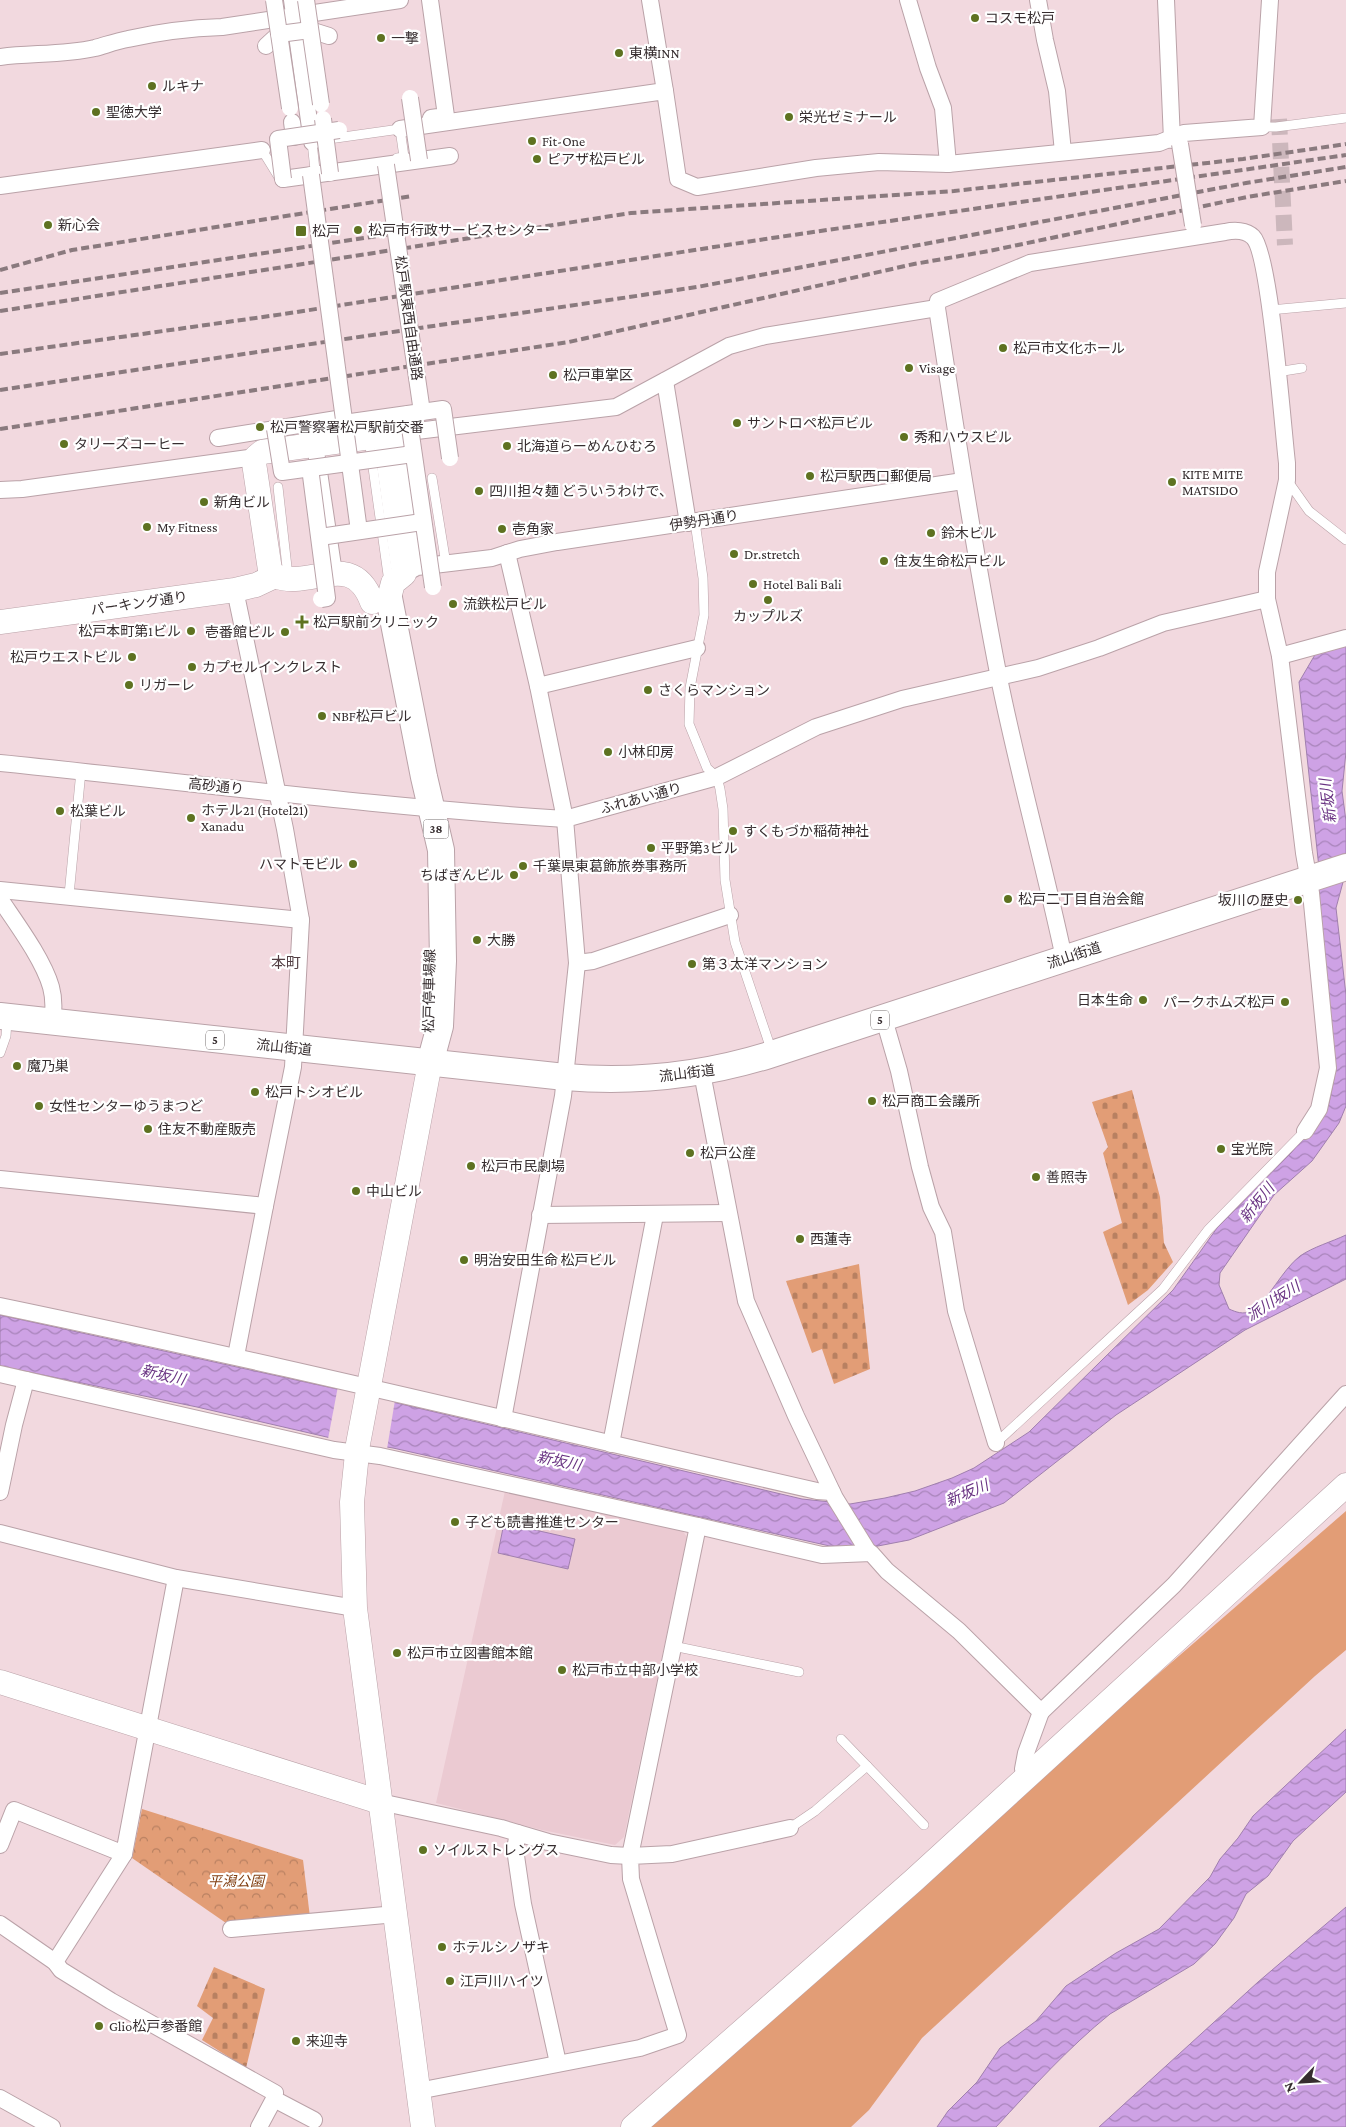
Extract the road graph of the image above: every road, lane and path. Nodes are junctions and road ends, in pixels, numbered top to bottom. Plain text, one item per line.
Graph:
1 (274, 0) edge
2 (292, 0) edge
3 (306, 0) edge
4 (400, 0) edge
5 (430, 0) edge
6 (650, 0) edge
7 (908, 0) edge
8 (1038, 0) edge
9 (1166, 0) edge
10 (1270, 0) edge
11 (294, 16) junction
12 (310, 30) junction
13 (279, 34) junction
14 (329, 36) dead end
15 (266, 46) dead end
16 (0, 57) edge
17 (665, 91) junction
18 (410, 98) dead end
19 (1346, 118) edge
20 (292, 122) junction
21 (324, 125) junction
22 (407, 125) junction
23 (1262, 127) junction
24 (1176, 142) junction
25 (262, 150) joint
26 (1063, 152) junction
27 (450, 156) dead end
28 (419, 160) junction
29 (948, 164) junction
30 (386, 165) junction
31 (319, 173) junction
32 (0, 186) edge
33 (1193, 225) dead end
34 (1346, 303) edge
35 (937, 308) junction
36 (1270, 310) junction
37 (1302, 368) dead end
38 (1277, 372) junction
39 (665, 381) junction
40 (344, 421) junction
41 (397, 426) junction
42 (275, 429) junction
43 (218, 438) dead end
44 (315, 446) junction
45 (413, 454) junction
46 (256, 457) junction
47 (450, 458) dead end
48 (350, 463) junction
49 (310, 468) junction
50 (432, 478) dead end
51 (1287, 480) junction
52 (963, 481) junction
53 (278, 486) dead end
54 (0, 490) edge
55 (422, 522) junction
56 (691, 522) junction
57 (359, 530) junction
58 (320, 536) junction
59 (1346, 540) edge
60 (507, 552) junction
61 (446, 564) junction
62 (334, 574) junction
63 (281, 578) junction
64 (394, 586) junction
65 (433, 587) dead end
66 (235, 590) junction
67 (321, 599) dead end
68 (1267, 599) junction
69 (0, 622) edge
70 (1346, 638) edge
71 (696, 648) junction
72 (1280, 656) junction
73 (999, 677) junction
74 (538, 686) junction
75 (0, 764) edge
76 (81, 771) junction
77 (717, 777) junction
78 (278, 792) junction
79 (422, 807) junction
80 (565, 818) junction
81 (1346, 867) edge
82 (1312, 878) junction
83 (0, 890) edge
84 (68, 895) junction
85 (0, 899) edge
86 (730, 915) junction
87 (301, 920) junction
88 (1064, 958) junction
89 (577, 963) junction
90 (4, 1016) edge
91 (884, 1019) junction
92 (52, 1022) junction
93 (294, 1048) junction
94 (0, 1053) edge
95 (772, 1054) junction
96 (430, 1063) junction
97 (702, 1073) junction
98 (565, 1077) junction
99 (1304, 1131) joint
100 (0, 1179) edge
101 (265, 1206) junction
102 (728, 1213) junction
103 (540, 1215) junction
104 (655, 1215) junction
105 (0, 1306) edge
106 (236, 1356) junction
107 (0, 1374) edge
108 (26, 1380) junction
109 (369, 1388) junction
110 (1346, 1394) edge
111 (502, 1419) junction
112 (996, 1443) joint
113 (612, 1444) junction
114 (357, 1448) junction
115 (1346, 1485) edge
116 (0, 1492) edge
117 (834, 1495) junction
118 (698, 1526) junction
119 (0, 1533) edge
120 (869, 1554) junction
121 (176, 1578) junction
122 (355, 1608) junction
123 (673, 1646) junction
124 (799, 1672) dead end
125 (0, 1682) edge
126 (1041, 1712) junction
127 (146, 1729) junction
128 (841, 1739) dead end
129 (867, 1766) junction
130 (1028, 1776) junction
131 (380, 1802) junction
132 (7, 1808) edge
133 (924, 1825) dead end
134 (790, 1828) joint
135 (518, 1833) junction
136 (0, 1845) edge
137 (124, 1854) junction
138 (630, 1856) junction
139 (396, 1914) junction
140 (0, 1924) edge
141 (231, 1929) dead end
142 (55, 1962) junction
143 (558, 2063) junction
144 (418, 2091) junction
145 (0, 2098) edge
146 (274, 2099) junction
147 (314, 2120) dead end
148 (52, 2127) edge
149 (259, 2127) edge
150 (423, 2127) edge
151 (633, 2127) edge

1 - 13 street, bridge
2 - 11 street
3 - 12 street, bridge
4 - 11 street
5 - 22 street
6 - 17 street
7 - 29 street
8 - 26 street
9 - 24 street
10 - 23 street
11 - 16 street
11 - 21 street
12 - 13 street, bridge
12 - 14 street
12 - 21 street, bridge
13 - 15 street
13 - 20 street, bridge
17 - 22 street
17 - 29 street
18 - 22 street, bridge
19 - 23 lane
20 - 21 street, bridge
20 - 31 street, bridge
21 - 22 lane
21 - 31 street, bridge
22 - 28 street, bridge
22 - 31 lane
23 - 24 street
24 - 26 street
24 - 33 street, bridge
25 - 31 lane
25 - 32 street
26 - 29 street
27 - 28 street
28 - 30 street
30 - 31 street
30 - 41 street, 松戸駅東西自由通路, bridge
31 - 40 street, bridge
34 - 36 lane
35 - 36 street
35 - 39 street
35 - 52 street
36 - 38 street
37 - 38 lane
38 - 51 street
39 - 41 street
39 - 56 street
40 - 41 street, bridge
40 - 42 street
40 - 48 street, bridge
41 - 44 street
41 - 45 street, 松戸駅東西自由通路, bridge
41 - 47 street, bridge
41 - 64 street
42 - 43 street
42 - 49 street, bridge
44 - 46 street
44 - 62 street
45 - 48 street, bridge
45 - 55 street, 松戸駅東西自由通路, bridge
46 - 54 street
46 - 63 street
48 - 49 street, bridge
48 - 57 street, bridge
49 - 58 street, bridge
50 - 61 lane
51 - 59 lane
51 - 68 street
52 - 56 street, 伊勢丹通り
52 - 73 street
53 - 63 lane
55 - 57 street, bridge
55 - 65 street, 松戸駅東西自由通路, bridge
56 - 60 street, 伊勢丹通り
56 - 71 lane
57 - 58 street, bridge
58 - 67 street, bridge
60 - 61 street, 伊勢丹通り
60 - 74 street
61 - 64 street, 伊勢丹通り
62 - 63 street, パーキング通り
62 - 64 street, パーキング通り
63 - 66 street, パーキング通り
64 - 79 main road, 松戸停車場線 / 38
66 - 69 street, パーキング通り
66 - 78 street
68 - 72 street
68 - 73 street, ふれあい通り
70 - 72 street
71 - 74 street
71 - 77 lane
72 - 82 street
73 - 77 street, ふれあい通り
73 - 88 street
74 - 80 street
75 - 76 street, 高砂通り
76 - 78 street, 高砂通り
76 - 84 lane
77 - 80 street, ふれあい通り
77 - 86 lane
78 - 79 street, 高砂通り
78 - 87 street
79 - 80 street, ふれあい通り
79 - 96 main road, 松戸停車場線 / 38
80 - 89 street
81 - 82 main road, 流山街道 / 5
82 - 88 main road, 流山街道 / 5
82 - 99 street
83 - 84 street
84 - 87 street
85 - 92 street
86 - 89 street
86 - 95 lane
87 - 93 street
88 - 91 main road, 流山街道 / 5
89 - 98 street
90 - 92 main road, 流山街道 / 5
90 - 94 lane
91 - 95 main road, 流山街道 / 5
91 - 112 street
92 - 93 main road, 流山街道 / 5
93 - 96 main road, 流山街道 / 5
93 - 101 street
95 - 97 main road, 流山街道 / 5
96 - 98 main road, 流山街道 / 5
96 - 109 street
97 - 98 main road, 流山街道 / 5
97 - 102 street
98 - 103 street
99 - 112 lane
100 - 101 street
101 - 106 street
102 - 104 street
102 - 117 street
103 - 104 street
103 - 111 street
104 - 113 street
105 - 106 street
106 - 109 street
107 - 108 street
108 - 114 street
108 - 116 street
109 - 111 street
109 - 114 street
110 - 126 street
111 - 113 street
113 - 117 street
114 - 118 street
114 - 122 street
115 - 130 street
117 - 120 street
118 - 120 street
118 - 123 street
119 - 121 street
120 - 126 street
121 - 122 street
121 - 127 street
122 - 131 street
123 - 124 lane
123 - 138 street
125 - 127 street
126 - 130 street
127 - 131 street
127 - 137 street
128 - 129 lane
129 - 133 lane
129 - 134 lane
130 - 151 street
131 - 135 street
131 - 139 street
132 - 136 street
132 - 137 street
134 - 138 street
135 - 138 street
135 - 143 street
137 - 142 street
138 - 143 street
139 - 141 street
139 - 144 street
140 - 142 street
142 - 146 street
143 - 144 street
144 - 150 street
145 - 148 street
146 - 147 street
146 - 149 street

